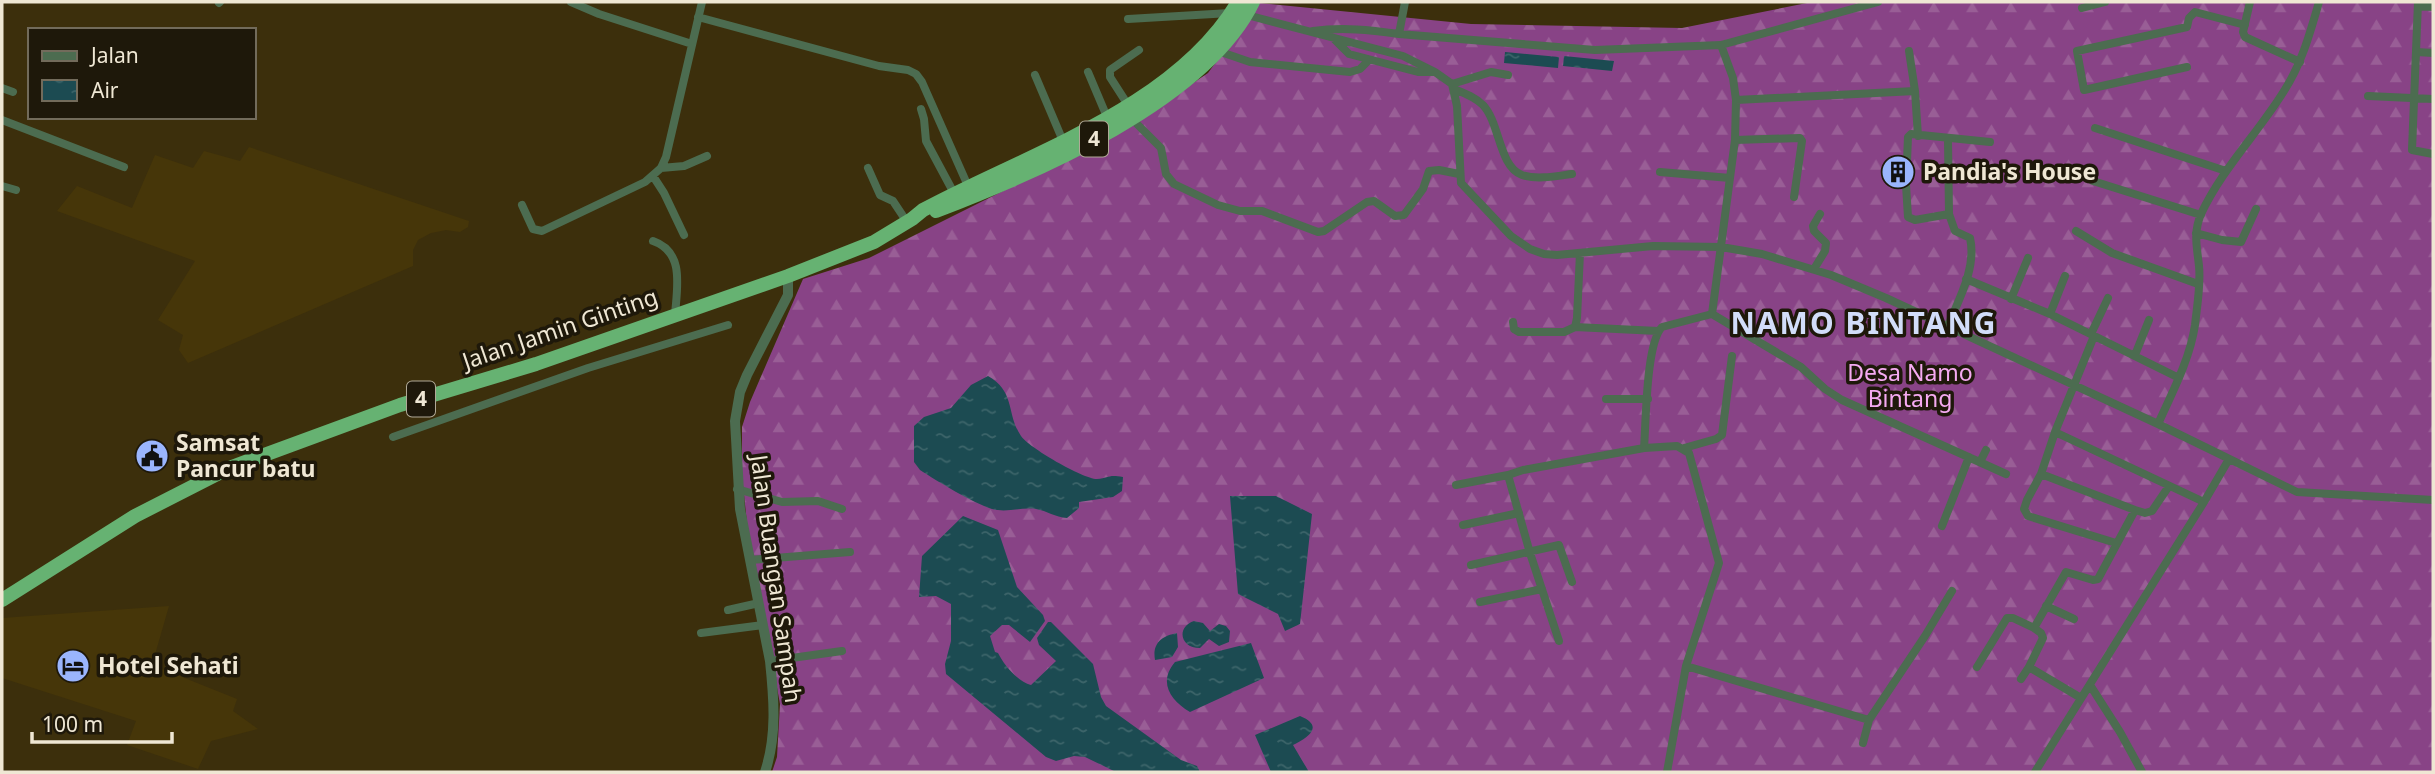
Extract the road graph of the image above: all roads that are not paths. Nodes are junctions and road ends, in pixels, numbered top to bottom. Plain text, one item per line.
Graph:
1 (571, 2) edge
2 (702, 2) edge
3 (1405, 2) edge
4 (1878, 2) edge
5 (2105, 2) edge
6 (2250, 2) edge
7 (2319, 2) edge
8 (2418, 4) edge
9 (2433, 7) edge
10 (1242, 8) edge
11 (2082, 8) dead end
12 (698, 17) junction
13 (1128, 19) dead end
14 (2245, 25) junction
15 (1310, 31) junction
16 (1399, 34) junction
17 (1333, 38) junction
18 (692, 44) junction
19 (1721, 45) junction
20 (1139, 50) dead end
21 (1218, 51) junction
22 (1909, 51) dead end
23 (2417, 52) junction
24 (2433, 53) edge
25 (1369, 60) junction
26 (2300, 62) junction
27 (2187, 67) dead end
28 (1088, 72) dead end
29 (1435, 72) junction
30 (1035, 75) dead end
31 (1508, 75) dead end
32 (1453, 87) junction
33 (2, 88) edge
34 (1915, 91) junction
35 (13, 92) dead end
36 (2368, 96) dead end
37 (2414, 98) junction
38 (2433, 99) edge
39 (1736, 100) junction
40 (921, 109) dead end
41 (1131, 111) junction
42 (1107, 117) junction
43 (2, 120) edge
44 (2095, 128) dead end
45 (1918, 136) junction
46 (1735, 140) junction
47 (1948, 140) junction
48 (1063, 141) junction
49 (1990, 142) dead end
50 (2433, 154) edge
51 (707, 156) dead end
52 (124, 167) dead end
53 (661, 168) junction
54 (868, 168) dead end
55 (2226, 171) junction
56 (1660, 172) dead end
57 (1459, 174) junction
58 (1572, 174) dead end
59 (653, 176) junction
60 (1730, 178) junction
61 (2093, 181) dead end
62 (2, 186) edge
63 (968, 186) junction
64 (16, 190) dead end
65 (1794, 197) dead end
66 (956, 198) junction
67 (522, 205) dead end
68 (2256, 209) dead end
69 (1820, 214) dead end
70 (1949, 214) junction
71 (2201, 215) junction
72 (909, 221) junction
73 (2076, 231) dead end
74 (2196, 233) junction
75 (684, 234) dead end
76 (653, 241) dead end
77 (1720, 247) junction
78 (1580, 253) junction
79 (2028, 258) dead end
80 (1814, 269) junction
81 (788, 276) junction
82 (2065, 276) dead end
83 (1966, 279) junction
84 (2199, 284) junction
85 (2108, 298) dead end
86 (2011, 299) junction
87 (1712, 314) junction
88 (2050, 314) junction
89 (675, 315) junction
90 (2149, 320) dead end
91 (1513, 322) dead end
92 (728, 325) dead end
93 (1575, 327) junction
94 (1947, 328) junction
95 (1658, 331) junction
96 (2093, 335) junction
97 (580, 348) junction
98 (2134, 355) junction
99 (1732, 356) dead end
100 (588, 368) junction
101 (2179, 378) junction
102 (2073, 386) junction
103 (1606, 399) dead end
104 (1648, 399) junction
105 (2158, 424) junction
106 (2054, 432) junction
107 (393, 436) dead end
108 (1644, 448) junction
109 (1684, 448) junction
110 (1986, 450) dead end
111 (1969, 457) junction
112 (2229, 458) junction
113 (1980, 462) junction
114 (1508, 474) junction
115 (2006, 474) dead end
116 (2041, 474) junction
117 (1455, 485) dead end
118 (2169, 485) junction
119 (737, 489) junction
120 (2433, 500) edge
121 (2204, 502) junction
122 (842, 509) dead end
123 (2135, 510) junction
124 (1519, 513) junction
125 (1463, 525) dead end
126 (1942, 526) dead end
127 (2116, 543) junction
128 (850, 552) dead end
129 (1530, 553) junction
130 (750, 560) junction
131 (1471, 565) dead end
132 (1572, 582) dead end
133 (1542, 589) junction
134 (1952, 591) dead end
135 (2, 600) edge
136 (759, 603) junction
137 (1480, 603) dead end
138 (2046, 606) junction
139 (729, 610) dead end
140 (2074, 619) dead end
141 (763, 625) junction
142 (2034, 628) junction
143 (701, 633) dead end
144 (1559, 641) dead end
145 (842, 651) dead end
146 (770, 662) junction
147 (1686, 667) junction
148 (1977, 667) dead end
149 (2029, 667) junction
150 (2021, 679) dead end
151 (2090, 685) junction
152 (2081, 698) junction
153 (1869, 720) junction
154 (1863, 743) dead end
155 (765, 772) edge
156 (1667, 772) edge
157 (2035, 772) edge
158 (2142, 772) edge

1 - 18 street
2 - 12 street
3 - 16 street
4 - 19 street
5 - 11 street
6 - 14 street
7 - 26 street
8 - 9 street
8 - 23 street
10 - 13 street
10 - 15 street
10 - 21 highway, Jalan Jamin Ginting / 4
10 - 41 highway, Jalan Jamin Ginting / 4
12 - 18 street
12 - 63 street
14 - 26 street
14 - 27 street
15 - 16 street
15 - 17 street
16 - 19 street
17 - 25 street
17 - 29 street
18 - 53 street
19 - 39 street
20 - 41 street
21 - 25 street
21 - 41 highway, Jalan Jamin Ginting / 4
22 - 34 street
23 - 24 street
23 - 37 street
25 - 29 street
26 - 55 street
28 - 42 street
29 - 32 street
30 - 48 street
31 - 32 street
32 - 57 street
32 - 58 street
33 - 35 street
34 - 39 street
34 - 45 street
36 - 37 street
37 - 38 street
37 - 50 street
39 - 46 street
40 - 66 street
41 - 42 highway, Jalan Jamin Ginting / 4
41 - 57 street
41 - 66 highway, Jalan Jamin Ginting / 4
42 - 48 highway, Jalan Jamin Ginting / 4
43 - 52 street
44 - 55 street
45 - 47 street
45 - 70 street
46 - 60 street
46 - 65 street
47 - 49 street
47 - 70 street
48 - 63 highway, Jalan Jamin Ginting / 4
51 - 53 street
53 - 59 street
54 - 72 street
55 - 71 street
56 - 60 street
57 - 78 street
59 - 67 street
59 - 75 street
60 - 77 street
61 - 71 street
62 - 64 street
63 - 66 highway, Jalan Jamin Ginting / 4
66 - 72 highway, Jalan Jamin Ginting / 4
68 - 74 street
69 - 80 street
70 - 83 street
71 - 74 street
72 - 81 highway, Jalan Jamin Ginting / 4
73 - 84 street
74 - 84 street
76 - 89 street
77 - 78 street
77 - 80 street
77 - 87 street
78 - 93 street
79 - 86 street
80 - 94 street
81 - 89 highway, Jalan Jamin Ginting / 4
81 - 119 street, Jalan Buangan Sampah
82 - 88 street
83 - 86 street
83 - 94 street
84 - 101 street
85 - 96 street
86 - 88 street
87 - 95 street
87 - 111 street
88 - 96 street
89 - 97 highway, Jalan Jamin Ginting / 4
90 - 98 street
91 - 93 street
92 - 100 street
93 - 95 street
94 - 102 street
95 - 104 street
96 - 98 street
96 - 102 street
97 - 100 street
97 - 135 highway, Jalan Jamin Ginting / 4
98 - 101 street
99 - 109 street
100 - 107 street
101 - 105 street
102 - 105 street
102 - 106 street
103 - 104 street
104 - 108 street
105 - 112 street
106 - 116 street
106 - 118 street
108 - 109 street
108 - 114 street
109 - 147 street
110 - 113 street
111 - 113 street
111 - 126 street
112 - 120 street
112 - 121 street
113 - 115 street
114 - 117 street
114 - 124 street
116 - 123 street
116 - 127 street
118 - 121 street
118 - 123 street
119 - 122 street
119 - 130 street, Jalan Buangan Sampah
121 - 151 street
123 - 127 street
124 - 125 street
124 - 129 street
127 - 138 street
128 - 130 street
129 - 131 street
129 - 132 street
129 - 133 street
130 - 136 street, Jalan Buangan Sampah
133 - 137 street
133 - 144 street
134 - 153 street
136 - 139 street
136 - 141 street, Jalan Buangan Sampah
138 - 140 street
138 - 142 street
141 - 143 street
141 - 146 street, Jalan Buangan Sampah
142 - 148 street
142 - 149 street
145 - 146 street
146 - 155 street, Jalan Buangan Sampah
147 - 153 street
147 - 156 street
149 - 150 street
149 - 152 street
151 - 152 street
151 - 158 street
152 - 157 street
153 - 154 street

